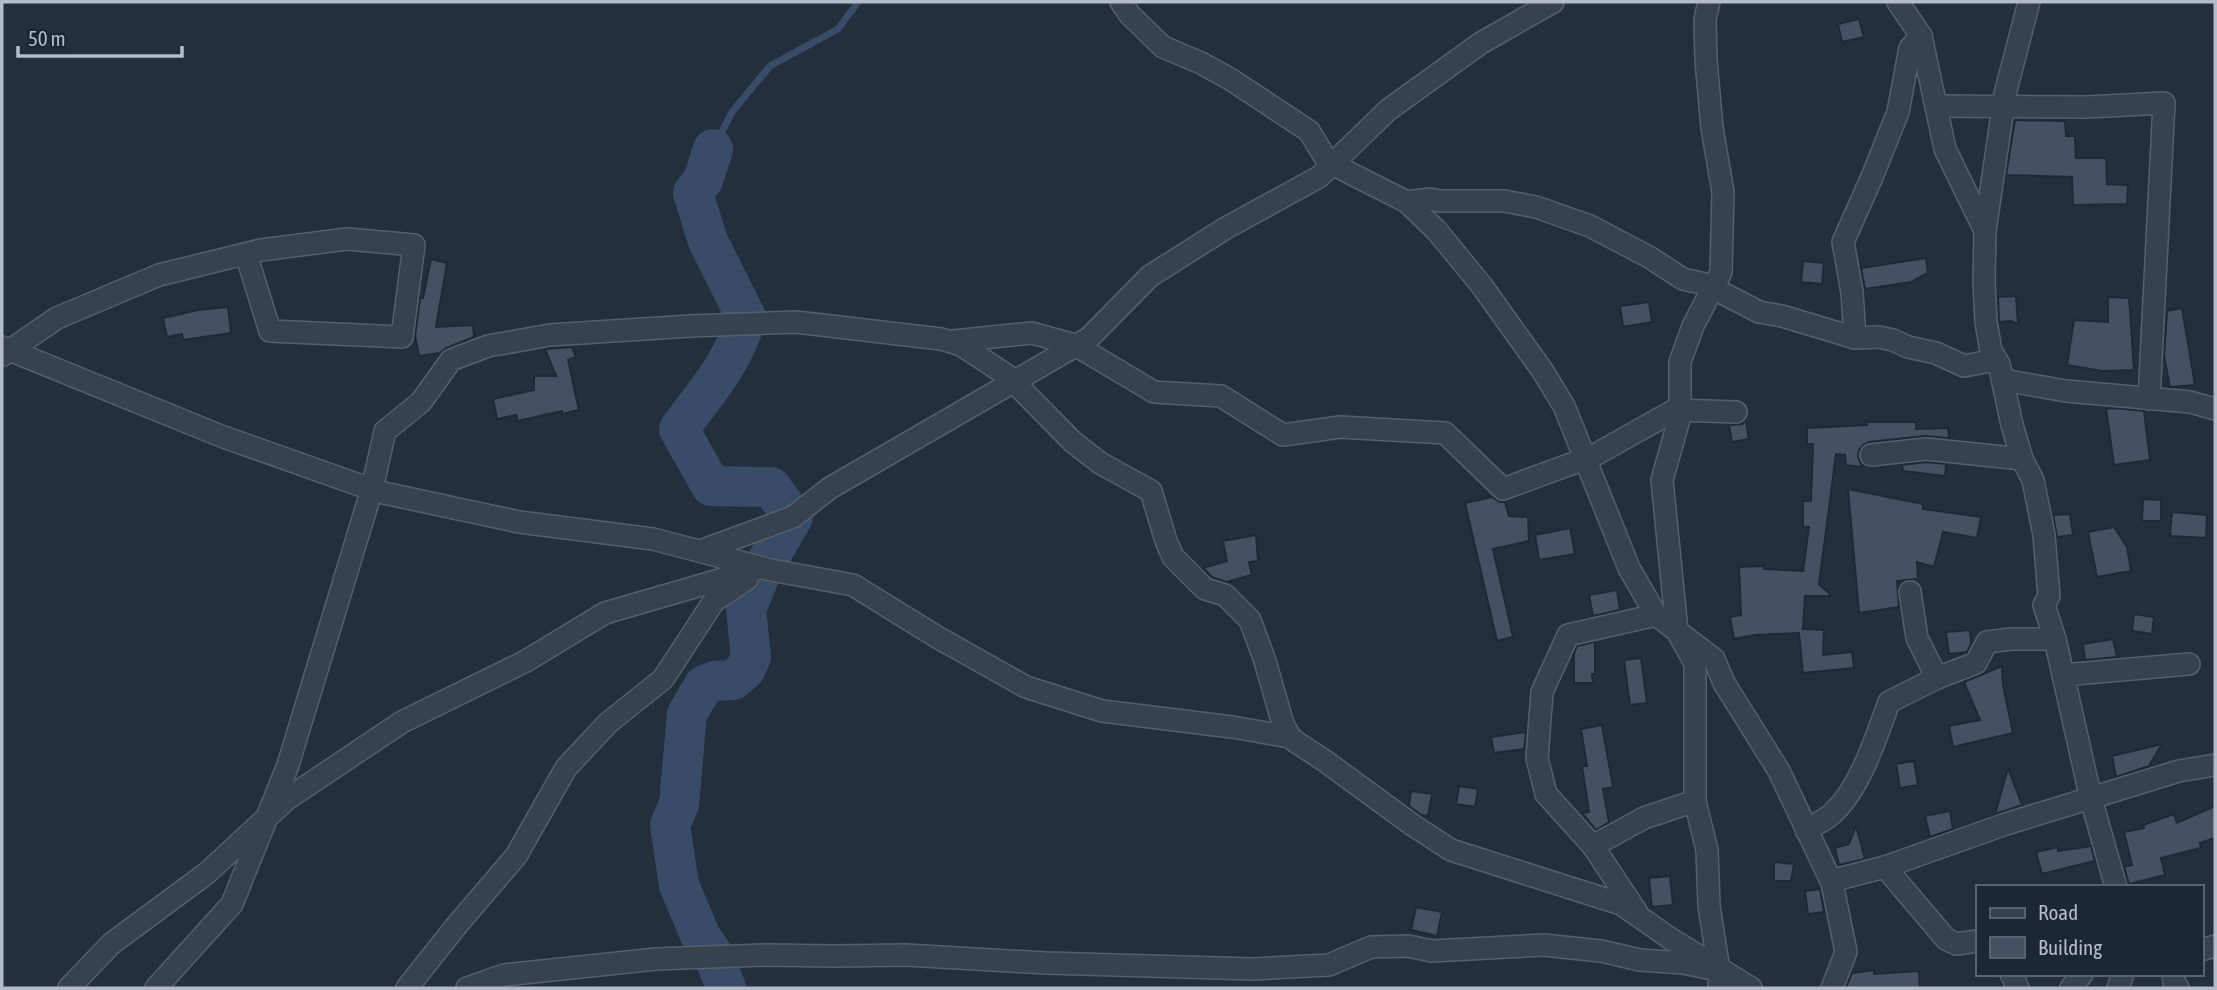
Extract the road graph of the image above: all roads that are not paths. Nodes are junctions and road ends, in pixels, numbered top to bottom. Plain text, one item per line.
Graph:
1 (1121, 2) edge
2 (1553, 2) edge
3 (1709, 2) edge
4 (1898, 2) edge
5 (2024, 3) edge
6 (1921, 36) junction
7 (1936, 106) junction
8 (2003, 107) junction
9 (1332, 164) junction
10 (1407, 202) junction
11 (1985, 231) junction
12 (246, 254) junction
13 (1713, 289) junction
14 (1855, 338) junction
15 (953, 341) junction
16 (1075, 345) junction
17 (4, 351) edge
18 (1999, 370) junction
19 (1013, 381) junction
20 (2149, 399) junction
21 (2215, 409) edge
22 (1679, 410) junction
23 (1736, 412) dead end
24 (1871, 455) dead end
25 (1585, 459) junction
26 (2022, 459) junction
27 (372, 489) junction
28 (700, 551) junction
29 (763, 568) junction
30 (1910, 592) dead end
31 (1656, 615) junction
32 (1677, 631) junction
33 (2055, 639) junction
34 (2189, 664) dead end
35 (2063, 675) junction
36 (1937, 678) junction
37 (1290, 737) junction
38 (2215, 765) edge
39 (2091, 799) junction
40 (1695, 801) junction
41 (267, 818) junction
42 (1806, 830) junction
43 (1593, 846) junction
44 (1885, 867) junction
45 (1832, 883) junction
46 (2115, 885) edge
47 (1639, 915) junction
48 (1976, 941) edge
49 (1719, 979) edge
50 (69, 988) edge
51 (156, 988) edge
52 (407, 988) edge
53 (467, 988) edge
54 (1751, 988) edge
55 (1832, 988) edge

1 - 9 street
2 - 9 street
3 - 13 street
4 - 6 street
5 - 8 street
6 - 7 street
6 - 14 street
7 - 8 street
7 - 11 street
8 - 11 street
8 - 20 street
9 - 10 street
9 - 16 street
10 - 13 street
10 - 25 street
11 - 18 street
12 - 12 street
12 - 17 street
13 - 14 street
13 - 22 street
14 - 18 street
15 - 16 street
15 - 19 street
15 - 27 street
16 - 19 street
16 - 25 street
17 - 27 street
18 - 20 street
18 - 26 street
19 - 28 street
19 - 37 street
20 - 21 street
22 - 23 street
22 - 25 street
22 - 32 street
24 - 26 street
25 - 31 street
26 - 33 street
27 - 28 street
27 - 41 street
28 - 29 street
29 - 37 street
29 - 41 street
29 - 52 street
30 - 36 street
31 - 32 street
31 - 43 street
32 - 40 street
32 - 42 street
33 - 35 street
33 - 36 street
34 - 35 street
35 - 39 street
36 - 42 street
37 - 47 street
38 - 39 street
39 - 44 street
39 - 46 street
40 - 43 street
40 - 49 street
41 - 50 street
41 - 51 street
42 - 45 street
43 - 47 street
44 - 45 street
44 - 48 street
45 - 55 street
47 - 49 street
49 - 53 street
49 - 54 street

